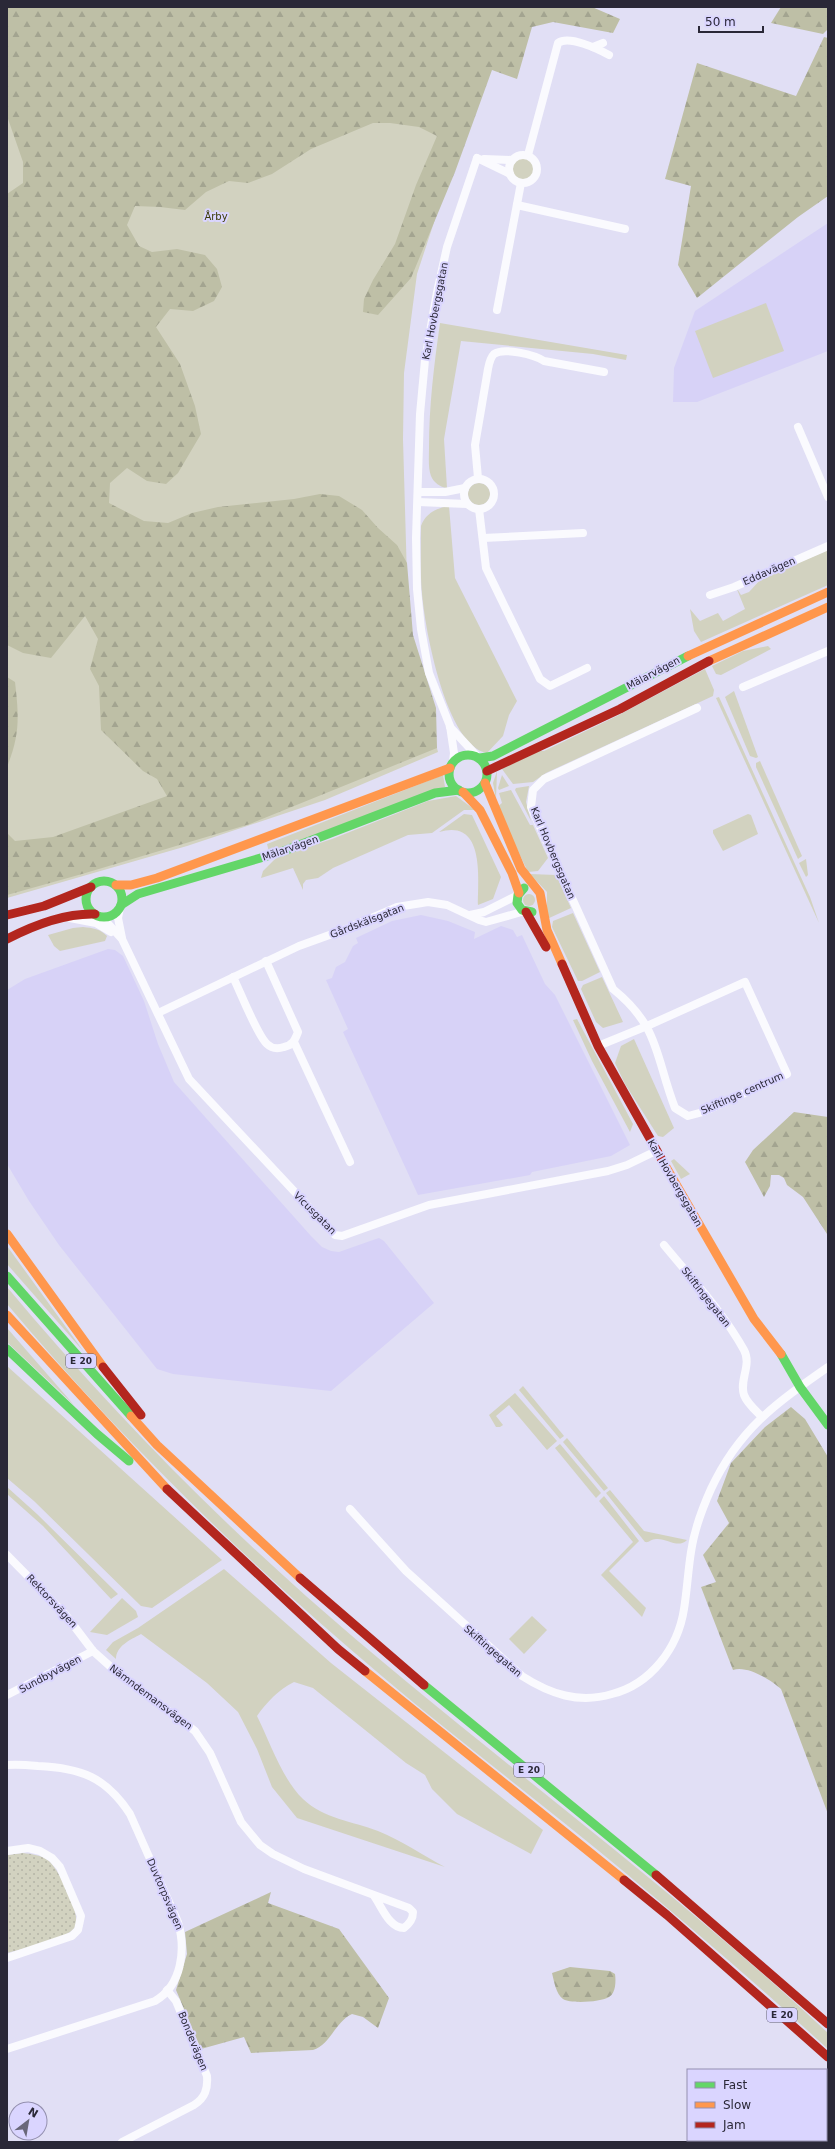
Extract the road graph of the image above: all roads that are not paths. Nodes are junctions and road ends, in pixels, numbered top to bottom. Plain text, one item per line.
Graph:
1 (604, 43) dead end
2 (593, 47) junction
3 (609, 55) dead end
4 (528, 156) junction
5 (477, 158) junction
6 (512, 160) junction
7 (510, 174) junction
8 (521, 183) junction
9 (517, 205) junction
10 (625, 229) dead end
11 (497, 310) dead end
12 (604, 372) dead end
13 (798, 427) dead end
14 (478, 478) junction
15 (465, 488) junction
16 (419, 492) junction
17 (828, 497) edge
18 (418, 502) junction
19 (467, 504) junction
20 (479, 509) junction
21 (583, 533) dead end
22 (483, 538) junction
23 (828, 546) edge
24 (828, 592) edge
25 (710, 595) dead end
26 (828, 607) edge
27 (828, 651) edge
28 (587, 668) dead end
29 (743, 687) dead end
30 (697, 708) dead end
31 (450, 726) junction
32 (478, 757) junction
33 (452, 765) junction
34 (487, 771) junction
35 (485, 783) junction
36 (461, 791) junction
37 (116, 885) junction
38 (91, 887) junction
39 (536, 889) junction
40 (518, 894) junction
41 (542, 902) junction
42 (120, 907) junction
43 (525, 912) junction
44 (7, 915) edge
45 (98, 915) junction
46 (470, 915) junction
47 (66, 918) junction
48 (7, 939) edge
49 (122, 939) junction
50 (266, 961) junction
51 (233, 977) junction
52 (158, 1013) junction
53 (647, 1026) junction
54 (294, 1042) junction
55 (598, 1046) junction
56 (656, 1151) junction
57 (350, 1162) dead end
58 (7, 1234) edge
59 (664, 1245) dead end
60 (7, 1276) edge
61 (7, 1315) edge
62 (7, 1349) edge
63 (828, 1367) edge
64 (800, 1387) junction
65 (761, 1416) junction
66 (828, 1425) edge
67 (157, 1445) junction
68 (172, 1494) junction
69 (350, 1509) dead end
70 (7, 1555) edge
71 (93, 1651) junction
72 (7, 1696) edge
73 (7, 1765) edge
74 (7, 1851) edge
75 (374, 1896) junction
76 (7, 1958) edge
77 (167, 1990) junction
78 (828, 2024) edge
79 (7, 2050) edge
80 (828, 2057) edge
81 (122, 2142) edge

1 - 2 street
2 - 3 street
2 - 4 street
4 - 6 street
4 - 8 street
5 - 6 street
5 - 7 street
5 - 16 street, Karl Hovbergsgatan
6 - 7 street
7 - 8 street
8 - 9 street
9 - 10 street
9 - 11 street
12 - 14 street
13 - 17 street
14 - 15 street
14 - 20 street
15 - 16 street
15 - 19 street
16 - 18 street, Karl Hovbergsgatan
18 - 19 street
18 - 31 street, Karl Hovbergsgatan
19 - 20 street
20 - 22 street
21 - 22 street
22 - 28 street
23 - 25 street, Eddavägen
24 - 32 main road, Mälarvägen
26 - 34 main road, Mälarvägen
27 - 29 street
30 - 53 street, Karl Hovbergsgatan
31 - 32 street, Karl Hovbergsgatan
31 - 33 street, Karl Hovbergsgatan
32 - 33 main road
32 - 34 main road
33 - 36 main road
33 - 37 main road, Mälarvägen
34 - 35 main road
35 - 36 main road
35 - 39 main road
36 - 40 main road
36 - 42 main road, Mälarvägen
37 - 38 main road
37 - 42 main road
38 - 44 main road
38 - 45 main road
39 - 40 main road
39 - 41 main road
40 - 43 main road
40 - 46 street
41 - 43 main road
41 - 55 main road, Karl Hovbergsgatan
42 - 45 main road
42 - 49 street, Vicusgatan
43 - 46 street, Gårdskälsgatan
43 - 55 main road, Karl Hovbergsgatan
45 - 47 main road
45 - 49 street, Vicusgatan
46 - 50 street, Gårdskälsgatan
47 - 48 main road
47 - 49 street
49 - 52 street, Vicusgatan
50 - 51 street, Gårdskälsgatan
50 - 54 street
51 - 52 street, Gårdskälsgatan
51 - 54 street
52 - 56 street, Vicusgatan
53 - 53 street, Skiftinge centrum
53 - 55 street
54 - 57 street
55 - 56 main road, Karl Hovbergsgatan
56 - 64 main road, Karl Hovbergsgatan
58 - 67 main road, E 20
59 - 65 street, Skiftingegatan
60 - 67 main road, E 20
61 - 68 main road, E 20
62 - 68 main road, E 20
63 - 64 street
64 - 65 street, Skiftingegatan
64 - 66 main road, Karl Hovbergsgatan
65 - 69 street, Skiftingegatan
67 - 78 main road, E 20
68 - 80 main road, E 20
70 - 71 street, Rektorsvägen
71 - 72 street, Sundbyvägen
71 - 75 street, Nämndemansvägen
73 - 77 street, Duvtorpsvägen
74 - 76 street
75 - 75 street, Nämndemansvägen
77 - 79 street, Duvtorpsvägen
77 - 81 street, Bondevägen

